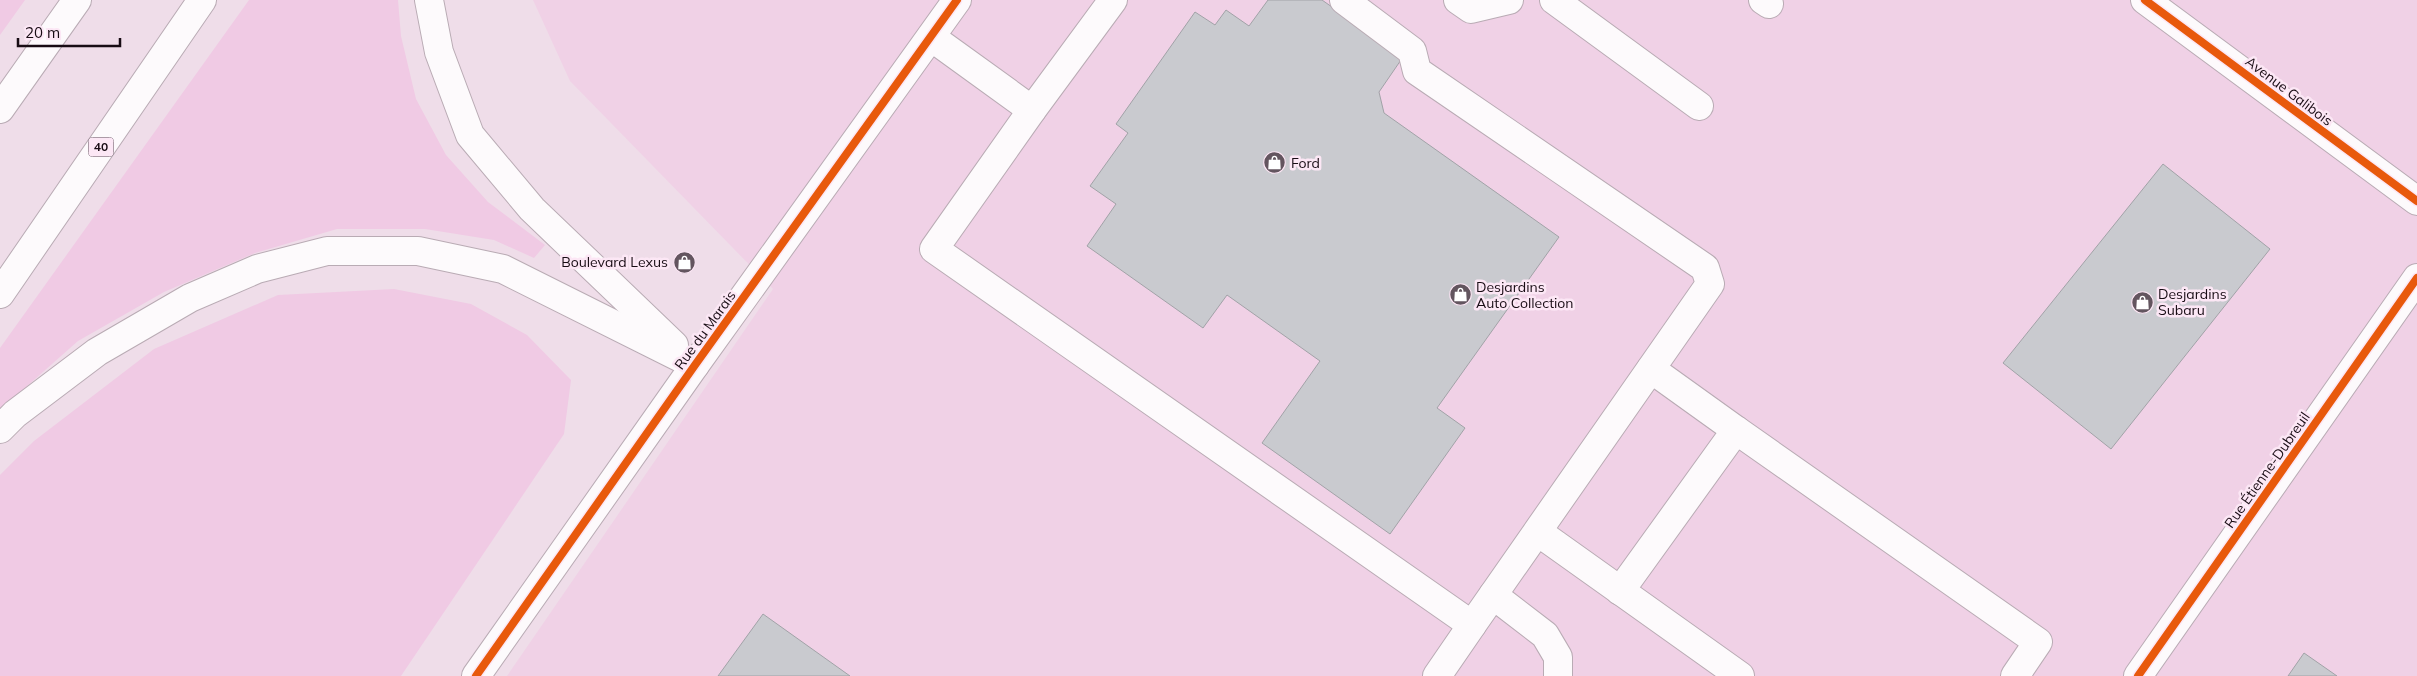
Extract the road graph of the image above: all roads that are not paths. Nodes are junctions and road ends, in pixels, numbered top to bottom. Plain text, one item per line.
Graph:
1 (77, 0) edge
2 (202, 0) edge
3 (429, 0) edge
4 (957, 0) edge
5 (1113, 0) edge
6 (1344, 0) edge
7 (1458, 0) edge
8 (1510, 0) edge
9 (1554, 0) edge
10 (2145, 0) edge
11 (931, 37) junction
12 (1699, 106) dead end
13 (0, 109) edge
14 (1032, 110) junction
15 (2417, 202) edge
16 (2417, 278) edge
17 (0, 294) edge
18 (695, 365) junction
19 (1651, 370) junction
20 (0, 429) edge
21 (1736, 430) junction
22 (1538, 532) junction
23 (1620, 591) junction
24 (1493, 596) junction
25 (1472, 625) junction
26 (476, 676) edge
27 (1437, 676) edge
28 (1558, 676) edge
29 (1740, 676) edge
30 (2015, 676) edge
31 (2138, 676) edge

1 - 13 main road
2 - 17 main road, 40
3 - 18 main road
4 - 11 main road, Rue du Marais
5 - 14 main road
6 - 19 main road
7 - 8 main road
9 - 12 main road
10 - 15 main road, Avenue Galibois
11 - 14 main road
11 - 18 main road, Rue du Marais
14 - 25 main road
16 - 31 main road, Rue Étienne-Dubreuil
18 - 20 main road
18 - 26 main road, Rue du Marais
19 - 21 main road
19 - 22 main road
21 - 23 main road
21 - 30 main road
22 - 23 main road
22 - 24 main road
23 - 29 main road
24 - 25 main road
24 - 28 main road
25 - 27 main road

